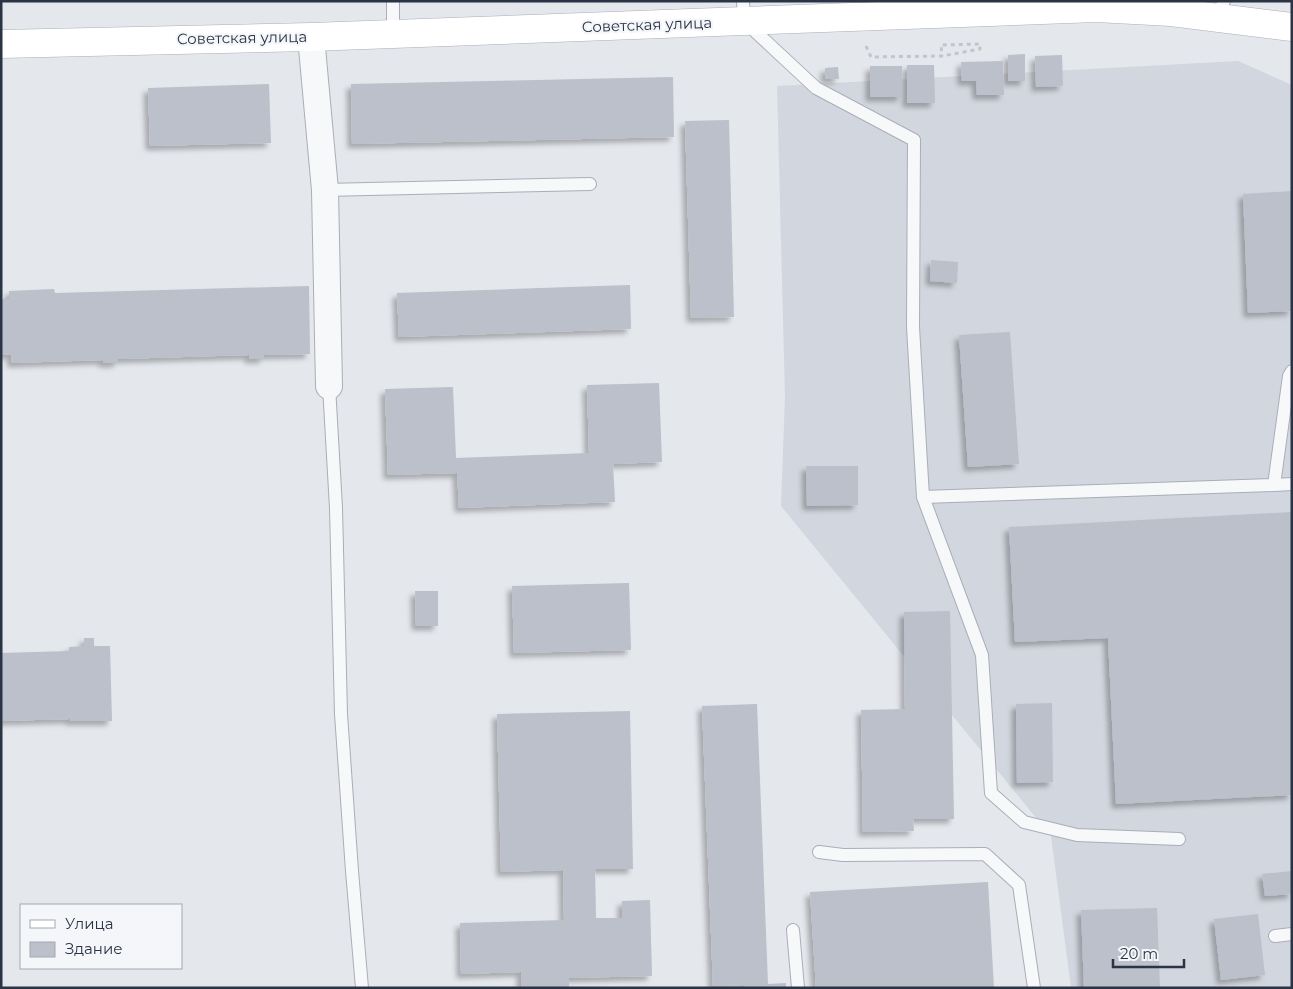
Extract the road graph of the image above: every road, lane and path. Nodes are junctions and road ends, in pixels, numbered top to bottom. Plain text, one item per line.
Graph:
1 (393, 1) edge
2 (1220, 10) edge
3 (743, 11) edge
4 (1292, 28) edge
5 (393, 34) junction
6 (311, 37) junction
7 (1, 44) edge
8 (866, 46) dead end
9 (942, 56) junction
10 (590, 184) dead end
11 (325, 190) junction
12 (1292, 371) edge
13 (330, 386) joint
14 (1292, 484) edge
15 (1274, 485) junction
16 (923, 497) junction
17 (1179, 839) dead end
18 (819, 852) dead end
19 (793, 930) dead end
20 (1292, 934) edge
21 (1275, 936) dead end
22 (362, 988) edge
23 (798, 988) edge
24 (1034, 988) edge

1 - 5 lane
2 - 3 main road, Советская улица
2 - 4 main road, Советская улица
3 - 5 main road, Советская улица
3 - 16 lane
5 - 6 main road, Советская улица
6 - 7 main road, Советская улица
6 - 11 street
8 - 9 path
9 - 9 path
10 - 11 lane
11 - 13 street
12 - 15 lane
13 - 22 lane
14 - 15 lane
15 - 16 lane
16 - 17 lane
18 - 24 lane
19 - 23 lane
20 - 21 lane

